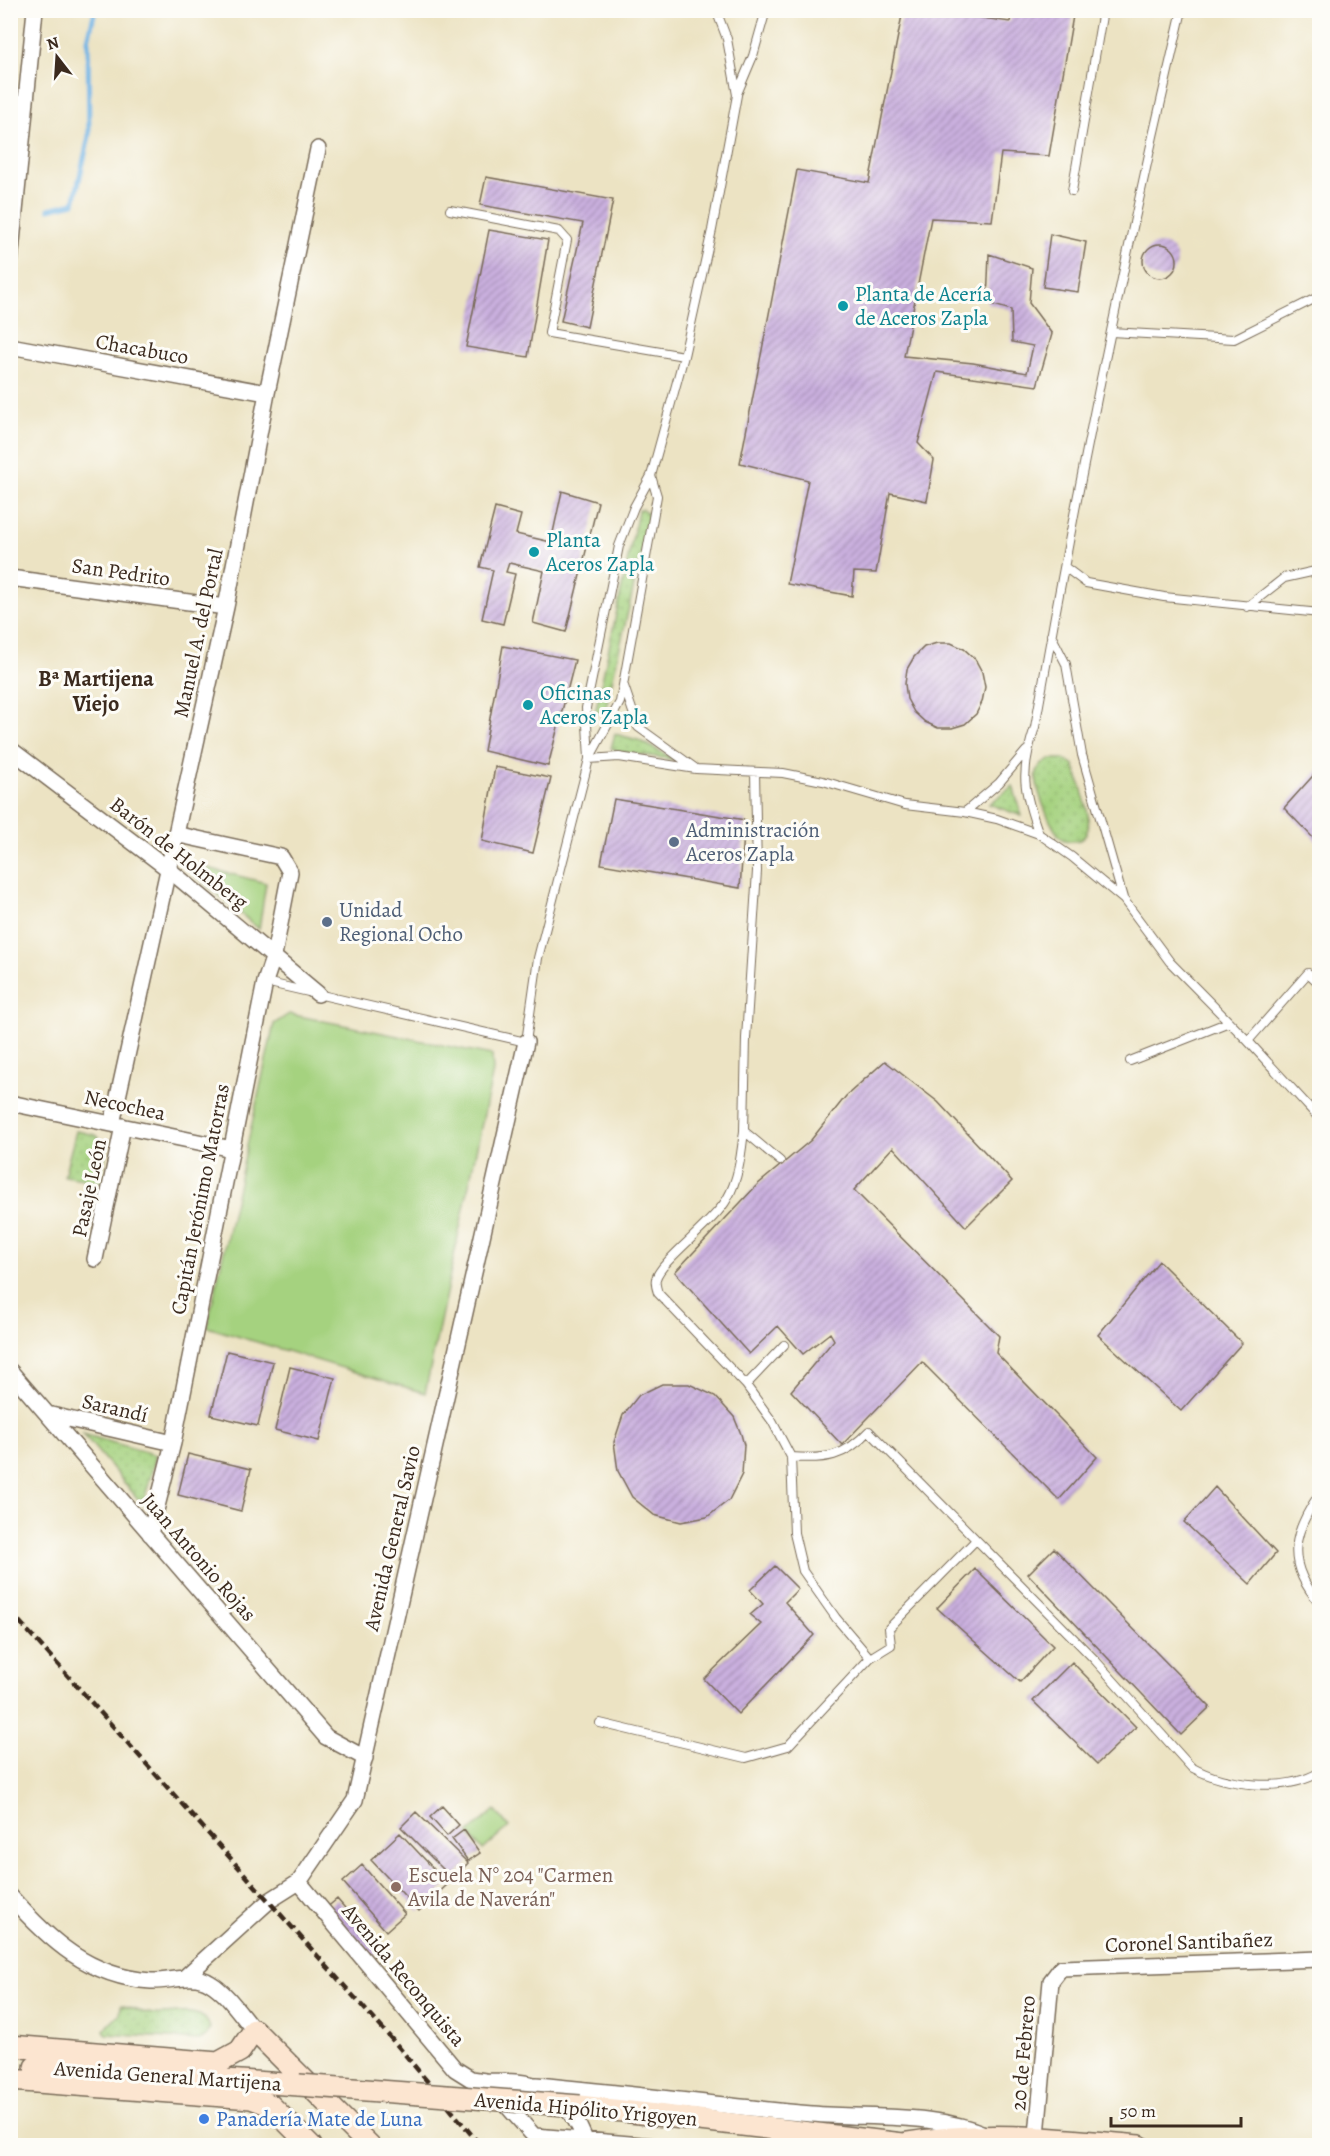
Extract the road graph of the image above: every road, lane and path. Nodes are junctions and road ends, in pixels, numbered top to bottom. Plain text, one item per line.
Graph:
1 (35, 10) edge
2 (716, 10) edge
3 (766, 10) edge
4 (1103, 10) edge
5 (1182, 10) edge
6 (737, 96) junction
7 (318, 149) dead end
8 (14, 182) edge
9 (1072, 191) dead end
10 (450, 210) dead end
11 (10, 262) edge
12 (1320, 296) edge
13 (1112, 332) junction
14 (10, 346) edge
15 (684, 356) junction
16 (267, 393) junction
17 (651, 476) junction
18 (1066, 568) junction
19 (1320, 570) edge
20 (10, 578) edge
21 (226, 607) junction
22 (1247, 607) junction
23 (1320, 614) edge
24 (1051, 635) junction
25 (623, 683) junction
26 (10, 749) edge
27 (1027, 750) junction
28 (589, 759) junction
29 (696, 769) junction
30 (755, 772) junction
31 (965, 812) junction
32 (175, 834) junction
33 (1039, 834) junction
34 (167, 868) junction
35 (1124, 900) junction
36 (274, 955) junction
37 (265, 982) junction
38 (1320, 984) edge
39 (318, 994) junction
40 (1229, 1022) junction
41 (1248, 1041) junction
42 (526, 1042) junction
43 (1130, 1061) dead end
44 (10, 1103) edge
45 (1320, 1119) edge
46 (118, 1125) junction
47 (744, 1131) junction
48 (232, 1149) junction
49 (780, 1161) dead end
50 (95, 1259) dead end
51 (784, 1345) dead end
52 (10, 1371) edge
53 (746, 1385) junction
54 (47, 1414) junction
55 (173, 1443) junction
56 (791, 1457) junction
57 (1320, 1493) edge
58 (150, 1533) junction
59 (975, 1541) junction
60 (1320, 1603) edge
61 (870, 1658) junction
62 (600, 1723) dead end
63 (365, 1758) junction
64 (1320, 1772) edge
65 (299, 1882) junction
66 (10, 1896) edge
67 (1320, 1959) edge
68 (1061, 1968) joint
69 (184, 1978) junction
70 (254, 2030) junction
71 (10, 2046) edge
72 (10, 2059) edge
73 (18, 2078) edge
74 (485, 2081) junction
75 (299, 2085) joint
76 (536, 2085) junction
77 (352, 2126) junction
78 (990, 2136) junction
79 (539, 2141) edge
80 (1036, 2141) edge
81 (586, 2143) edge
82 (914, 2144) edge
83 (311, 2145) edge
84 (361, 2145) edge
85 (370, 2145) edge
86 (653, 2145) edge
87 (1139, 2145) edge

1 - 8 street
2 - 6 lane
3 - 6 lane
4 - 9 lane
5 - 13 lane
6 - 15 lane
7 - 16 street, Manuel A. del Portal
8 - 11 street
10 - 15 lane
12 - 13 lane
13 - 18 lane
14 - 16 street, Chacabuco
15 - 17 lane
16 - 21 street, Manuel A. del Portal
17 - 25 lane
17 - 28 lane
18 - 22 lane
18 - 24 lane
19 - 22 lane
20 - 21 street, San Pedrito
21 - 32 street, Manuel A. del Portal
22 - 23 lane
24 - 27 lane
24 - 35 lane
25 - 28 lane
25 - 29 lane
26 - 34 street, Barón de Holmberg
27 - 31 lane
27 - 33 lane
28 - 29 lane
28 - 42 lane
29 - 30 lane
30 - 31 lane
30 - 47 lane
31 - 33 lane
32 - 34 street, Manuel A. del Portal
32 - 36 street, Capitán Jerónimo Matorras
33 - 35 lane
34 - 36 street, Barón de Holmberg
34 - 46 street, Manuel A. del Portal
35 - 40 lane
36 - 37 street, Capitán Jerónimo Matorras
36 - 39 street, Barón de Holmberg
37 - 39 lane
37 - 48 street, Capitán Jerónimo Matorras
38 - 41 lane
39 - 42 lane
40 - 41 lane
40 - 43 lane
41 - 45 lane
42 - 63 street, Avenida General Savio
44 - 46 street, Necochea
46 - 48 street, Necochea
46 - 50 street, Pasaje León
47 - 49 lane
47 - 53 lane
48 - 55 street, Capitán Jerónimo Matorras
51 - 53 lane
52 - 54 street, Juan Antonio Rojas
53 - 56 lane
54 - 55 street, Sarandí
54 - 58 street, Juan Antonio Rojas
55 - 58 street, Capitán Jerónimo Matorras
56 - 59 lane
56 - 61 lane
57 - 60 lane
58 - 63 street, Juan Antonio Rojas
59 - 61 lane
59 - 64 lane
61 - 62 lane
63 - 65 street, Avenida General Savio
65 - 69 street, Avenida General Savio
65 - 74 street, Avenida Reconquista
66 - 69 street
67 - 68 street, Coronel Santibañez
68 - 80 street, 20 de Febrero
69 - 70 street
70 - 71 street
70 - 77 street
72 - 73 street
73 - 75 street, Avenida General Martijena
73 - 83 street
74 - 76 street
74 - 79 street
75 - 82 street, Avenida Hipólito Yrigoyen, bridge
76 - 78 street
76 - 81 street
77 - 84 street
77 - 85 street
78 - 80 street, Avenida Hipólito Yrigoyen
78 - 82 street, Avenida Hipólito Yrigoyen
79 - 81 street
80 - 87 street, Avenida Hipólito Yrigoyen
81 - 86 street

